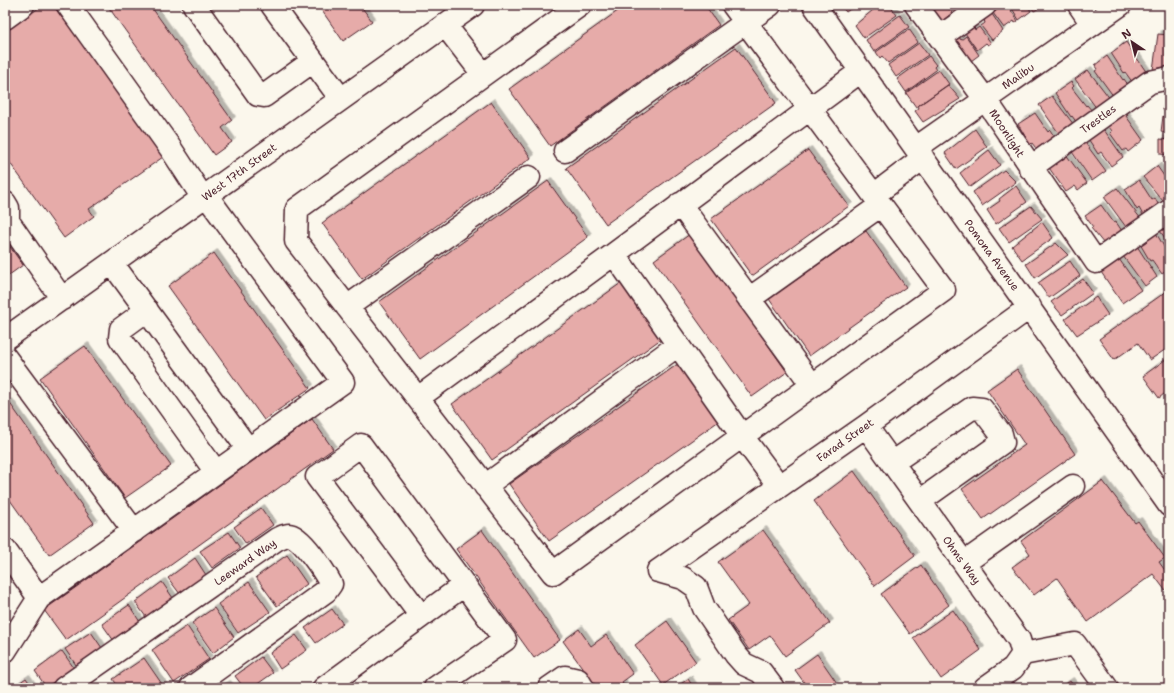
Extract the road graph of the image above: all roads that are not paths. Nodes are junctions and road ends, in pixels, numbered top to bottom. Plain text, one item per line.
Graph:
1 (23, 5) edge
2 (68, 5) edge
3 (194, 5) edge
4 (272, 5) edge
5 (472, 5) edge
6 (580, 5) edge
7 (733, 5) edge
8 (770, 5) edge
9 (814, 5) edge
10 (916, 5) edge
11 (985, 5) edge
12 (1078, 5) edge
13 (1120, 5) edge
14 (5, 18) edge
15 (746, 22) junction
16 (1092, 24) junction
17 (445, 25) junction
18 (940, 36) junction
19 (313, 61) junction
20 (861, 71) junction
21 (484, 74) junction
22 (1169, 78) edge
23 (340, 99) junction
24 (985, 99) junction
25 (810, 109) junction
26 (564, 151) dead end
27 (920, 153) junction
28 (1030, 168) junction
29 (529, 177) dead end
30 (204, 197) junction
31 (877, 200) junction
32 (5, 203) edge
33 (680, 204) junction
34 (1169, 211) edge
35 (614, 254) junction
36 (112, 263) junction
37 (62, 299) junction
38 (749, 299) junction
39 (347, 307) junction
40 (1030, 307) junction
41 (147, 310) junction
42 (5, 339) edge
43 (678, 345) junction
44 (5, 357) edge
45 (812, 385) junction
46 (418, 398) junction
47 (866, 426) junction
48 (742, 436) junction
49 (248, 449) junction
50 (892, 463) junction
51 (216, 472) junction
52 (485, 486) junction
53 (779, 486) junction
54 (1073, 486) dead end
55 (920, 502) junction
56 (1169, 505) edge
57 (134, 531) junction
58 (5, 550) edge
59 (964, 563) junction
60 (464, 585) junction
61 (39, 598) junction
62 (421, 616) junction
63 (5, 651) edge
64 (1023, 654) junction
65 (329, 684) edge
66 (64, 688) edge
67 (191, 688) edge
68 (435, 688) edge
69 (549, 688) edge
70 (584, 688) edge
71 (773, 688) edge
72 (985, 688) edge
73 (1107, 688) edge

1 - 14 street
2 - 30 street
3 - 19 street
4 - 19 street
5 - 17 street, West 17th Street
6 - 21 street
7 - 15 street
8 - 15 street
9 - 20 street, Pomona Avenue
10 - 18 street, Moonlight
11 - 18 street
12 - 16 street
13 - 16 street, Malibu
15 - 25 street
15 - 26 street
16 - 24 street, Malibu
17 - 21 street
17 - 23 street, West 17th Street
18 - 24 street, Moonlight
19 - 23 street
20 - 25 street
20 - 27 street, Pomona Avenue
21 - 39 street
22 - 28 street, Trestles
23 - 30 street, West 17th Street
24 - 27 street, Malibu
24 - 28 street, Moonlight
25 - 31 street
25 - 33 street
27 - 31 street, Malibu
27 - 40 street, Pomona Avenue
28 - 34 street, Moonlight
29 - 39 street
30 - 36 street, West 17th Street
30 - 49 street
31 - 38 street, Malibu
31 - 45 street
32 - 37 street
33 - 35 street
33 - 38 street
35 - 43 street
35 - 46 street
36 - 37 street, West 17th Street
36 - 41 street
37 - 42 street, West 17th Street
38 - 45 street
39 - 46 street
40 - 47 street, Farad Street
40 - 56 street, Pomona Avenue
41 - 49 street
41 - 51 street
43 - 48 street
43 - 52 street
44 - 57 street
45 - 48 street
46 - 52 street
47 - 50 street, Ohms Way
47 - 53 street, Farad Street
48 - 52 street
48 - 53 street
49 - 51 street
50 - 55 street, Ohms Way
50 - 55 street
51 - 57 street
53 - 71 street, Farad Street
54 - 59 street
55 - 59 street, Ohms Way
57 - 61 street
58 - 61 street
59 - 64 street, Ohms Way
60 - 62 street
60 - 62 street
60 - 68 street
61 - 63 street
62 - 65 street
64 - 72 street
64 - 73 street
66 - 67 street, Leeward Way
69 - 70 street

